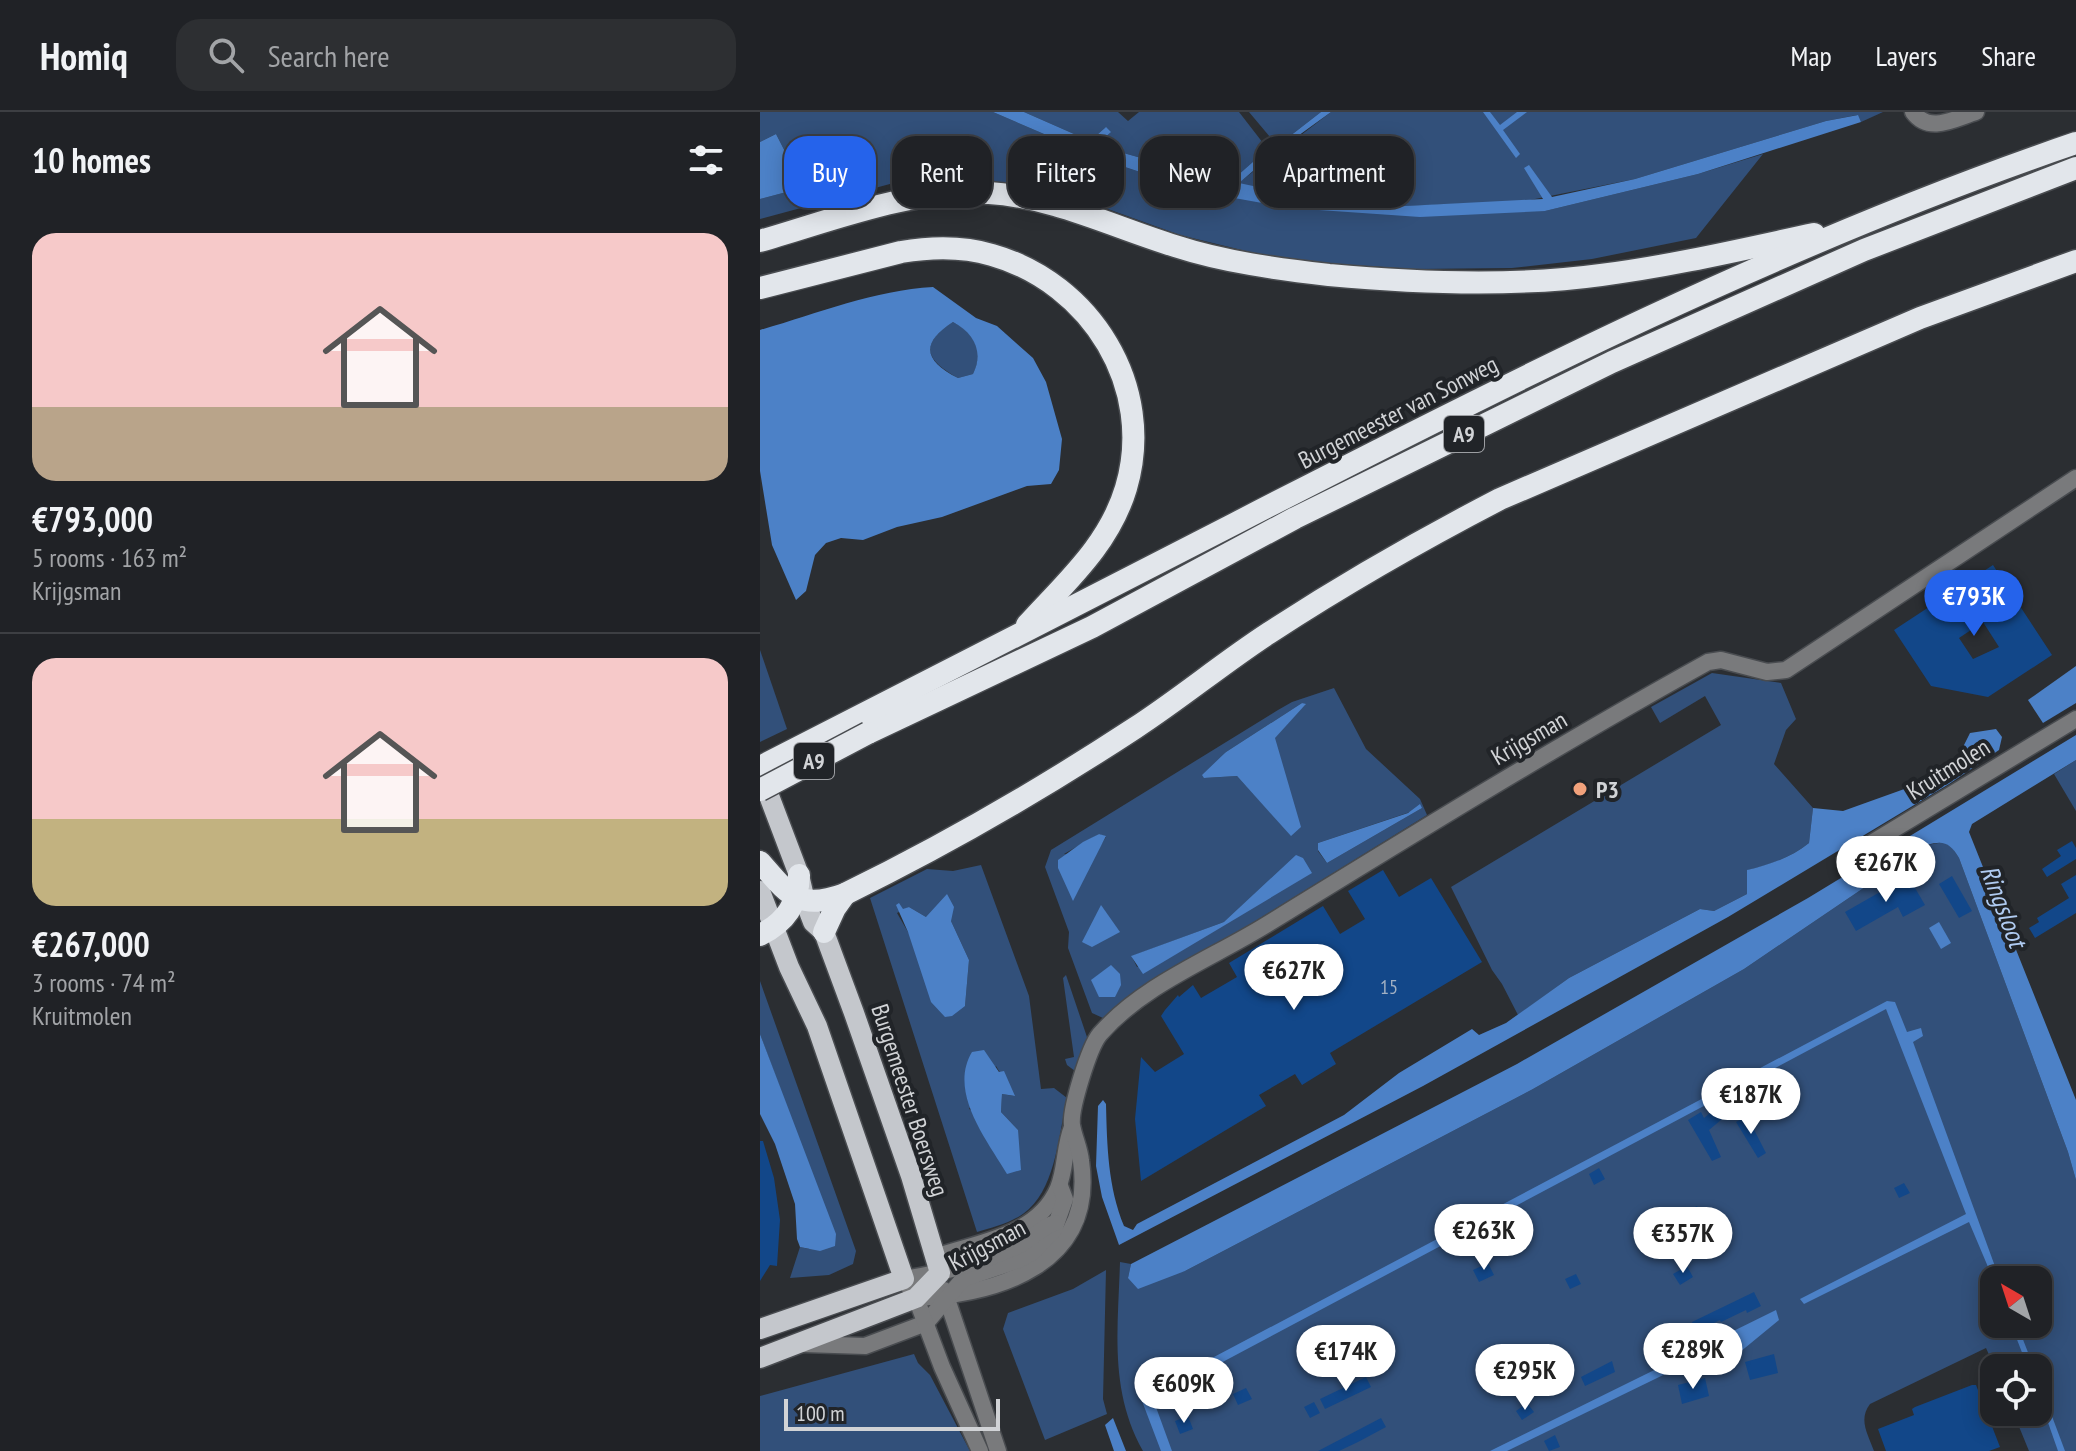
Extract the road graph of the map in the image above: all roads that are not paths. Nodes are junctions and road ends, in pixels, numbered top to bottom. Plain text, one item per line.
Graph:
1 (1913, 112) edge
2 (1976, 112) edge
3 (2076, 143) edge
4 (2076, 168) edge
5 (1859, 225) junction
6 (760, 241) edge
7 (2076, 261) edge
8 (760, 288) edge
9 (2076, 478) edge
10 (1019, 635) junction
11 (2076, 719) edge
12 (864, 724) junction
13 (760, 770) edge
14 (760, 790) edge
15 (1845, 859) dead end
16 (760, 862) edge
17 (799, 875) joint
18 (760, 891) edge
19 (845, 894) junction
20 (801, 900) junction
21 (767, 931) edge
22 (827, 939) junction
23 (1072, 1127) junction
24 (1060, 1186) junction
25 (1055, 1223) junction
26 (937, 1265) junction
27 (904, 1279) junction
28 (946, 1297) junction
29 (916, 1298) junction
30 (926, 1323) junction
31 (760, 1329) edge
32 (800, 1344) junction
33 (760, 1358) edge
34 (980, 1451) edge
35 (998, 1451) edge

1 - 2 street
3 - 5 highway, Burgemeester van Sonweg / A9
4 - 12 highway, Burgemeester van Sonweg / A9
5 - 6 highway, A9
5 - 10 highway, Burgemeester van Sonweg / A9
7 - 19 highway
8 - 10 highway, A9
9 - 23 street, Krijgsman
10 - 12 highway, Burgemeester van Sonweg / A9
11 - 15 street, Kruitmolen
12 - 13 highway, Burgemeester van Sonweg / A9
12 - 14 highway, Burgemeester van Sonweg / A9, bridge
13 - 17 main road
16 - 20 highway
17 - 20 highway
18 - 21 main road
19 - 20 highway
19 - 22 highway
20 - 21 highway
20 - 22 main road, Burgemeester Boersweg
21 - 27 main road
22 - 26 main road, Burgemeester Boersweg
23 - 24 street, Krijgsman
23 - 28 street, Krijgsman
24 - 25 street, Krijgsman
24 - 26 street, Krijgsman
25 - 26 street, Krijgsman
25 - 28 street, Krijgsman
26 - 27 street
26 - 28 street, Burgemeester Boersweg
26 - 29 main road
27 - 29 street
27 - 31 main road
28 - 29 street
28 - 30 street
28 - 35 street, Burgemeester Boersweg
29 - 30 street
29 - 32 main road
30 - 32 street
30 - 34 street
32 - 33 main road

